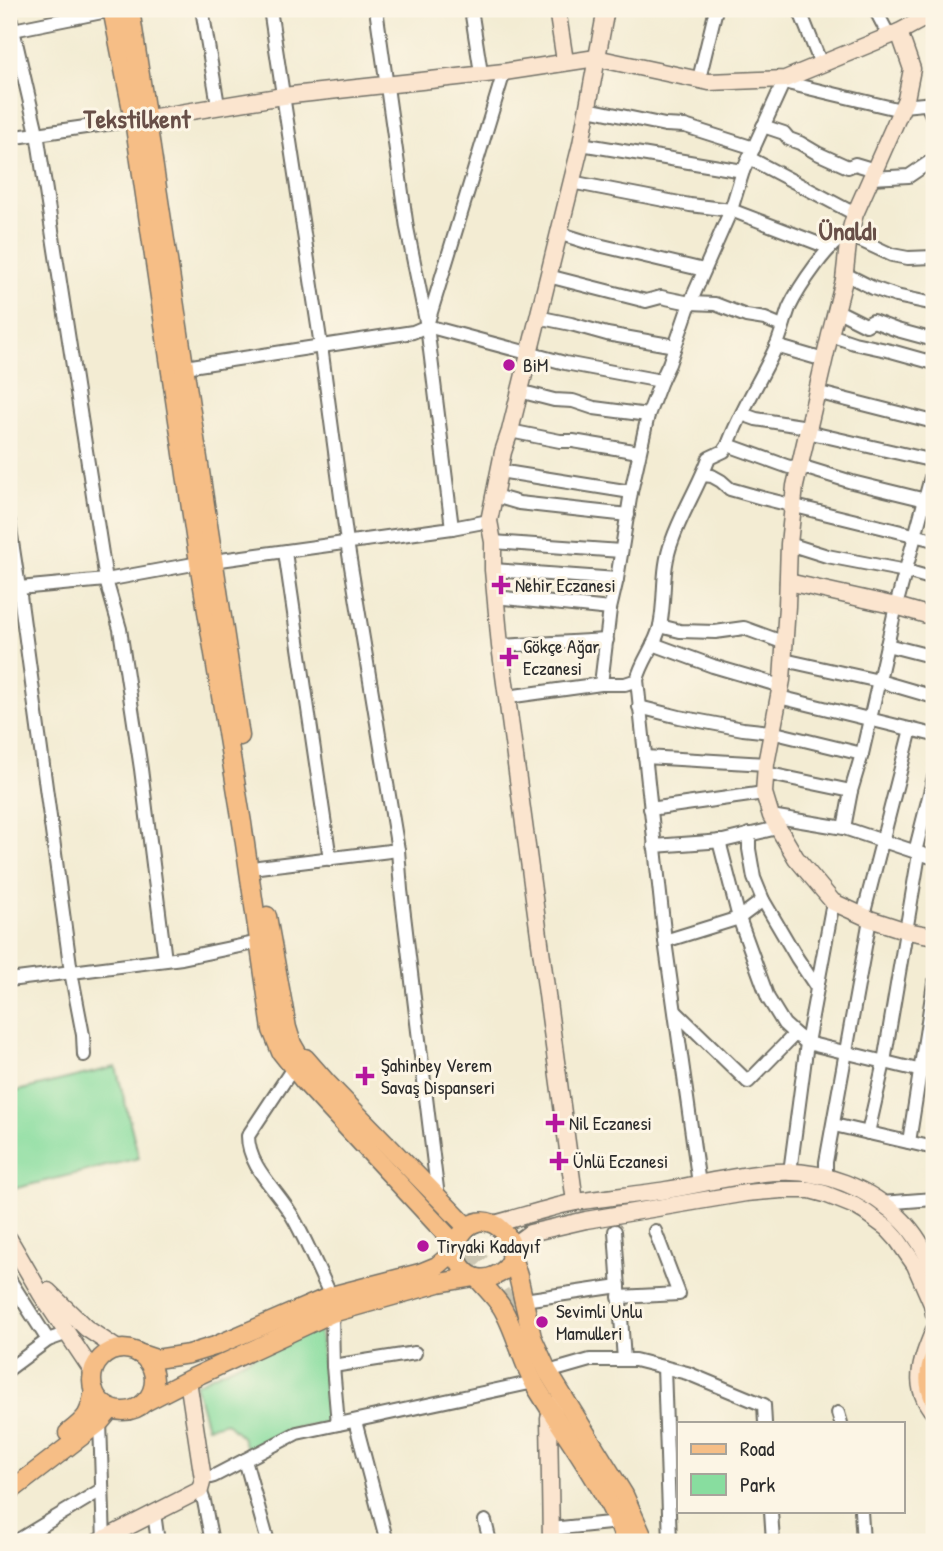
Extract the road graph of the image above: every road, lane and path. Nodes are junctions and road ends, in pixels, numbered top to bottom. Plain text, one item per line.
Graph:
1 (118, 9) edge
2 (202, 9) edge
3 (270, 9) edge
4 (376, 9) edge
5 (471, 9) edge
6 (557, 9) edge
7 (606, 9) edge
8 (716, 9) edge
9 (799, 9) edge
10 (875, 9) edge
11 (934, 13) edge
12 (10, 20) edge
13 (894, 34) junction
14 (596, 58) junction
15 (565, 61) junction
16 (821, 64) junction
17 (504, 72) junction
18 (481, 73) junction
19 (699, 79) junction
20 (784, 81) junction
21 (387, 84) junction
22 (284, 96) junction
23 (931, 103) edge
24 (218, 105) junction
25 (902, 108) junction
26 (588, 109) junction
27 (141, 119) junction
28 (934, 120) edge
29 (763, 126) junction
30 (37, 133) junction
31 (9, 138) edge
32 (581, 144) junction
33 (751, 153) junction
34 (934, 159) edge
35 (743, 170) junction
36 (873, 174) junction
37 (571, 183) junction
38 (731, 210) junction
39 (855, 214) junction
40 (558, 233) junction
41 (849, 235) junction
42 (830, 248) junction
43 (934, 257) edge
44 (705, 270) junction
45 (845, 274) junction
46 (548, 276) junction
47 (690, 303) junction
48 (934, 304) edge
49 (836, 310) junction
50 (537, 317) junction
51 (427, 326) junction
52 (782, 326) junction
53 (830, 335) junction
54 (934, 340) edge
55 (321, 346) junction
56 (675, 346) junction
57 (776, 346) junction
58 (528, 353) junction
59 (824, 360) junction
60 (934, 363) edge
61 (185, 367) junction
62 (661, 381) junction
63 (519, 391) junction
64 (816, 393) junction
65 (742, 414) junction
66 (648, 415) junction
67 (934, 422) edge
68 (808, 429) junction
69 (510, 431) junction
70 (728, 446) junction
71 (639, 452) junction
72 (934, 464) edge
73 (800, 466) junction
74 (499, 471) junction
75 (703, 475) junction
76 (631, 492) junction
77 (495, 496) junction
78 (930, 501) edge
79 (793, 505) junction
80 (628, 515) junction
81 (489, 521) junction
82 (9, 522) edge
83 (452, 528) junction
84 (916, 535) junction
85 (934, 540) edge
86 (348, 542) junction
87 (493, 542) junction
88 (789, 544) junction
89 (621, 551) junction
90 (285, 552) junction
91 (207, 562) junction
92 (493, 570) junction
93 (906, 571) junction
94 (617, 579) junction
95 (934, 579) edge
96 (106, 580) junction
97 (788, 582) junction
98 (14, 588) edge
99 (495, 597) junction
100 (896, 606) junction
101 (610, 609) junction
102 (934, 617) edge
103 (660, 626) junction
104 (607, 640) junction
105 (785, 643) junction
106 (653, 644) junction
107 (887, 645) junction
108 (500, 646) junction
109 (934, 657) edge
110 (784, 660) junction
111 (637, 680) junction
112 (879, 681) junction
113 (601, 684) junction
114 (780, 692) junction
115 (506, 697) junction
116 (934, 697) edge
117 (639, 707) junction
118 (870, 719) junction
119 (911, 729) junction
120 (771, 732) junction
121 (934, 735) edge
122 (862, 754) junction
123 (645, 757) junction
124 (765, 769) junction
125 (934, 777) edge
126 (851, 791) junction
127 (764, 793) junction
128 (650, 809) junction
129 (774, 822) junction
130 (844, 828) junction
131 (749, 834) junction
132 (719, 841) junction
133 (883, 841) junction
134 (654, 846) junction
135 (398, 850) junction
136 (917, 853) junction
137 (934, 858) edge
138 (330, 859) junction
139 (258, 867) junction
140 (763, 900) junction
141 (834, 902) junction
142 (739, 918) junction
143 (866, 918) junction
144 (907, 931) junction
145 (934, 936) edge
146 (666, 941) junction
147 (259, 942) junction
148 (164, 960) junction
149 (71, 972) junction
150 (9, 980) edge
151 (934, 983) edge
152 (817, 988) junction
153 (676, 1012) junction
154 (287, 1028) junction
155 (795, 1034) junction
156 (807, 1042) junction
157 (281, 1052) junction
158 (846, 1053) junction
159 (84, 1055) dead end
160 (884, 1062) junction
161 (293, 1068) junction
162 (920, 1071) junction
163 (934, 1074) edge
164 (318, 1088) junction
165 (834, 1125) junction
166 (868, 1133) junction
167 (909, 1142) junction
168 (934, 1149) edge
169 (790, 1172) junction
170 (826, 1177) junction
171 (699, 1184) junction
172 (438, 1197) junction
173 (934, 1199) edge
174 (575, 1202) junction
175 (881, 1203) junction
176 (443, 1221) tunnel mouth
177 (494, 1224) junction
178 (467, 1227) junction
179 (615, 1231) dead end
180 (655, 1231) dead end
181 (10, 1242) edge
182 (455, 1248) junction
183 (511, 1251) junction
184 (24, 1263) junction
185 (934, 1270) edge
186 (475, 1278) junction
187 (9, 1279) edge
188 (619, 1292) junction
189 (524, 1300) junction
190 (332, 1305) junction
191 (934, 1314) edge
192 (934, 1330) edge
193 (68, 1333) junction
194 (48, 1340) junction
195 (119, 1350) junction
196 (138, 1353) junction
197 (415, 1353) dead end
198 (934, 1354) edge
199 (624, 1360) junction
200 (333, 1366) junction
201 (664, 1367) junction
202 (9, 1369) edge
203 (541, 1377) junction
204 (188, 1380) junction
205 (94, 1381) junction
206 (934, 1399) edge
207 (145, 1402) junction
208 (558, 1404) junction
209 (934, 1413) edge
210 (106, 1416) junction
211 (355, 1421) junction
212 (765, 1422) edge
213 (338, 1424) junction
214 (245, 1460) junction
215 (9, 1478) edge
216 (202, 1484) junction
217 (101, 1490) junction
218 (9, 1492) edge
219 (771, 1512) edge
220 (861, 1512) edge
221 (154, 1513) junction
222 (485, 1521) dead end
223 (619, 1522) junction
224 (551, 1536) edge
225 (102, 1541) edge
226 (634, 1541) edge
227 (15, 1542) edge
228 (158, 1542) edge
229 (212, 1542) edge
230 (268, 1542) edge
231 (387, 1542) edge
232 (490, 1542) edge
233 (670, 1542) edge
234 (773, 1542) edge
235 (863, 1542) edge

1 - 12 street
1 - 27 main road
2 - 24 street
3 - 22 street
4 - 21 street
5 - 18 street
6 - 15 street
7 - 14 street
8 - 19 street
9 - 16 street
10 - 13 street
11 - 13 street
12 - 30 street
13 - 16 street
13 - 25 street
14 - 15 street
14 - 19 street
14 - 26 street
15 - 17 street
16 - 20 street
17 - 18 street
17 - 51 street
18 - 21 street
19 - 20 street
20 - 25 street
20 - 29 street
21 - 22 street
21 - 51 street
22 - 24 street
22 - 55 street
23 - 25 street
23 - 28 street
24 - 27 street
25 - 36 street
26 - 32 street
26 - 33 street
27 - 30 street
27 - 61 main road
27 - 91 main road
29 - 33 street
29 - 36 street
30 - 31 street
30 - 96 street
32 - 35 street
32 - 37 street
33 - 35 street
33 - 39 street
34 - 36 street
35 - 38 street
36 - 39 street
37 - 38 street
37 - 40 street
38 - 42 street
38 - 44 street
39 - 41 street
40 - 44 street
40 - 46 street
41 - 42 street
41 - 43 street
41 - 45 street
42 - 52 street
44 - 47 street
45 - 48 street
45 - 49 street
46 - 47 street
46 - 50 street
47 - 52 street
47 - 56 street
49 - 53 street
49 - 54 street
50 - 56 street
50 - 58 street
51 - 55 street
51 - 58 street
51 - 83 street
52 - 57 street
53 - 59 street
53 - 60 street
55 - 61 street
55 - 86 street
56 - 62 street
57 - 59 street
57 - 65 street
58 - 62 street
58 - 63 street
59 - 64 street
61 - 91 main road
62 - 66 street
63 - 66 street
63 - 69 street
64 - 67 street
64 - 68 street
65 - 68 street
65 - 70 street
66 - 71 street
68 - 72 street
68 - 73 street
69 - 71 street
69 - 74 street
70 - 73 street
70 - 75 street
71 - 76 street
72 - 78 street
73 - 78 street
73 - 79 street
74 - 76 street
74 - 77 street
75 - 79 street
75 - 103 street
76 - 80 street
77 - 80 street
77 - 81 street
78 - 84 street
79 - 84 street
79 - 88 street
80 - 89 street
81 - 83 street
81 - 87 street
82 - 98 street
83 - 86 street
84 - 85 street
84 - 93 street
86 - 90 street
86 - 135 street
87 - 89 street
87 - 92 street
88 - 93 street
88 - 97 street
89 - 94 street
90 - 91 street
90 - 138 street
91 - 96 street
91 - 139 main road
91 - 147 main road
92 - 94 street
92 - 99 street
93 - 95 street
93 - 100 street
94 - 101 street
96 - 98 street
96 - 148 street
97 - 100 street
97 - 105 street
98 - 149 street
99 - 101 street
99 - 108 street
100 - 102 street
100 - 107 street
101 - 104 street
103 - 105 street
103 - 106 street
104 - 108 street
104 - 113 street
105 - 110 street
106 - 111 street
106 - 114 street
107 - 109 street
107 - 112 street
108 - 115 street
110 - 112 street
110 - 114 street
111 - 113 street
111 - 117 street
112 - 116 street
112 - 118 street
113 - 115 street
114 - 118 street
114 - 120 street
115 - 174 street
117 - 120 street
117 - 123 street
118 - 119 street
118 - 122 street
119 - 121 street
119 - 133 street
120 - 122 street
120 - 124 street
122 - 126 street
123 - 124 street
123 - 128 street
124 - 126 street
124 - 127 street
125 - 136 street
126 - 130 street
127 - 128 street
127 - 129 street
128 - 134 street
129 - 130 street
129 - 131 street
129 - 141 street
130 - 133 street
131 - 132 street
131 - 140 street
132 - 134 street
132 - 142 street
133 - 136 street
133 - 143 street
134 - 146 street
135 - 138 street
135 - 172 street
136 - 137 street
136 - 144 street
138 - 139 street
139 - 154 main road
140 - 142 street
140 - 152 street
141 - 143 street
141 - 152 street
142 - 146 street
142 - 155 street
143 - 144 street
143 - 158 street
144 - 145 street
144 - 160 street
146 - 153 street
147 - 148 street
147 - 157 main road
148 - 149 street
149 - 150 street
149 - 159 street
151 - 162 street
152 - 156 street
153 - 155 street
153 - 171 street
154 - 164 main road
154 - 172 main road
155 - 156 street
156 - 158 street
156 - 169 street
157 - 161 main road
157 - 164 main road
158 - 160 street
158 - 165 street
160 - 162 street
160 - 166 street
161 - 182 main road
161 - 190 street
162 - 163 street
162 - 167 street
164 - 176 main road
165 - 166 street
165 - 170 street
166 - 167 street
167 - 168 street
169 - 170 street
169 - 171 street
170 - 175 street
171 - 174 street
172 - 178 main road
173 - 175 street
174 - 177 street
175 - 185 street
177 - 178 main road
177 - 183 main road
178 - 182 main road
179 - 188 street
180 - 188 street
181 - 184 street
182 - 186 main road
182 - 190 main road
183 - 186 main road
183 - 189 main road
183 - 191 street
184 - 193 street
184 - 195 street
186 - 190 main road
186 - 203 main road
187 - 194 street
188 - 189 street
188 - 199 street
189 - 203 main road
190 - 196 main road
190 - 200 street
190 - 204 main road
192 - 209 street
193 - 194 street
193 - 205 street
194 - 202 street
195 - 196 main road
195 - 205 main road
196 - 207 main road
197 - 200 street
198 - 206 main road
199 - 201 street
199 - 203 street
200 - 213 street
201 - 212 street
201 - 233 street
203 - 208 main road
203 - 211 street
204 - 207 main road
204 - 216 street
205 - 210 main road
205 - 215 main road
207 - 210 main road
208 - 223 main road
208 - 224 street
208 - 226 main road
210 - 217 street
210 - 218 main road
211 - 213 street
211 - 231 street
213 - 214 street
214 - 216 street
214 - 230 street
216 - 221 street
216 - 229 street
217 - 225 street
217 - 227 street
219 - 234 street
220 - 235 street
221 - 225 street
221 - 228 street
222 - 232 street
223 - 224 street
223 - 226 main road

